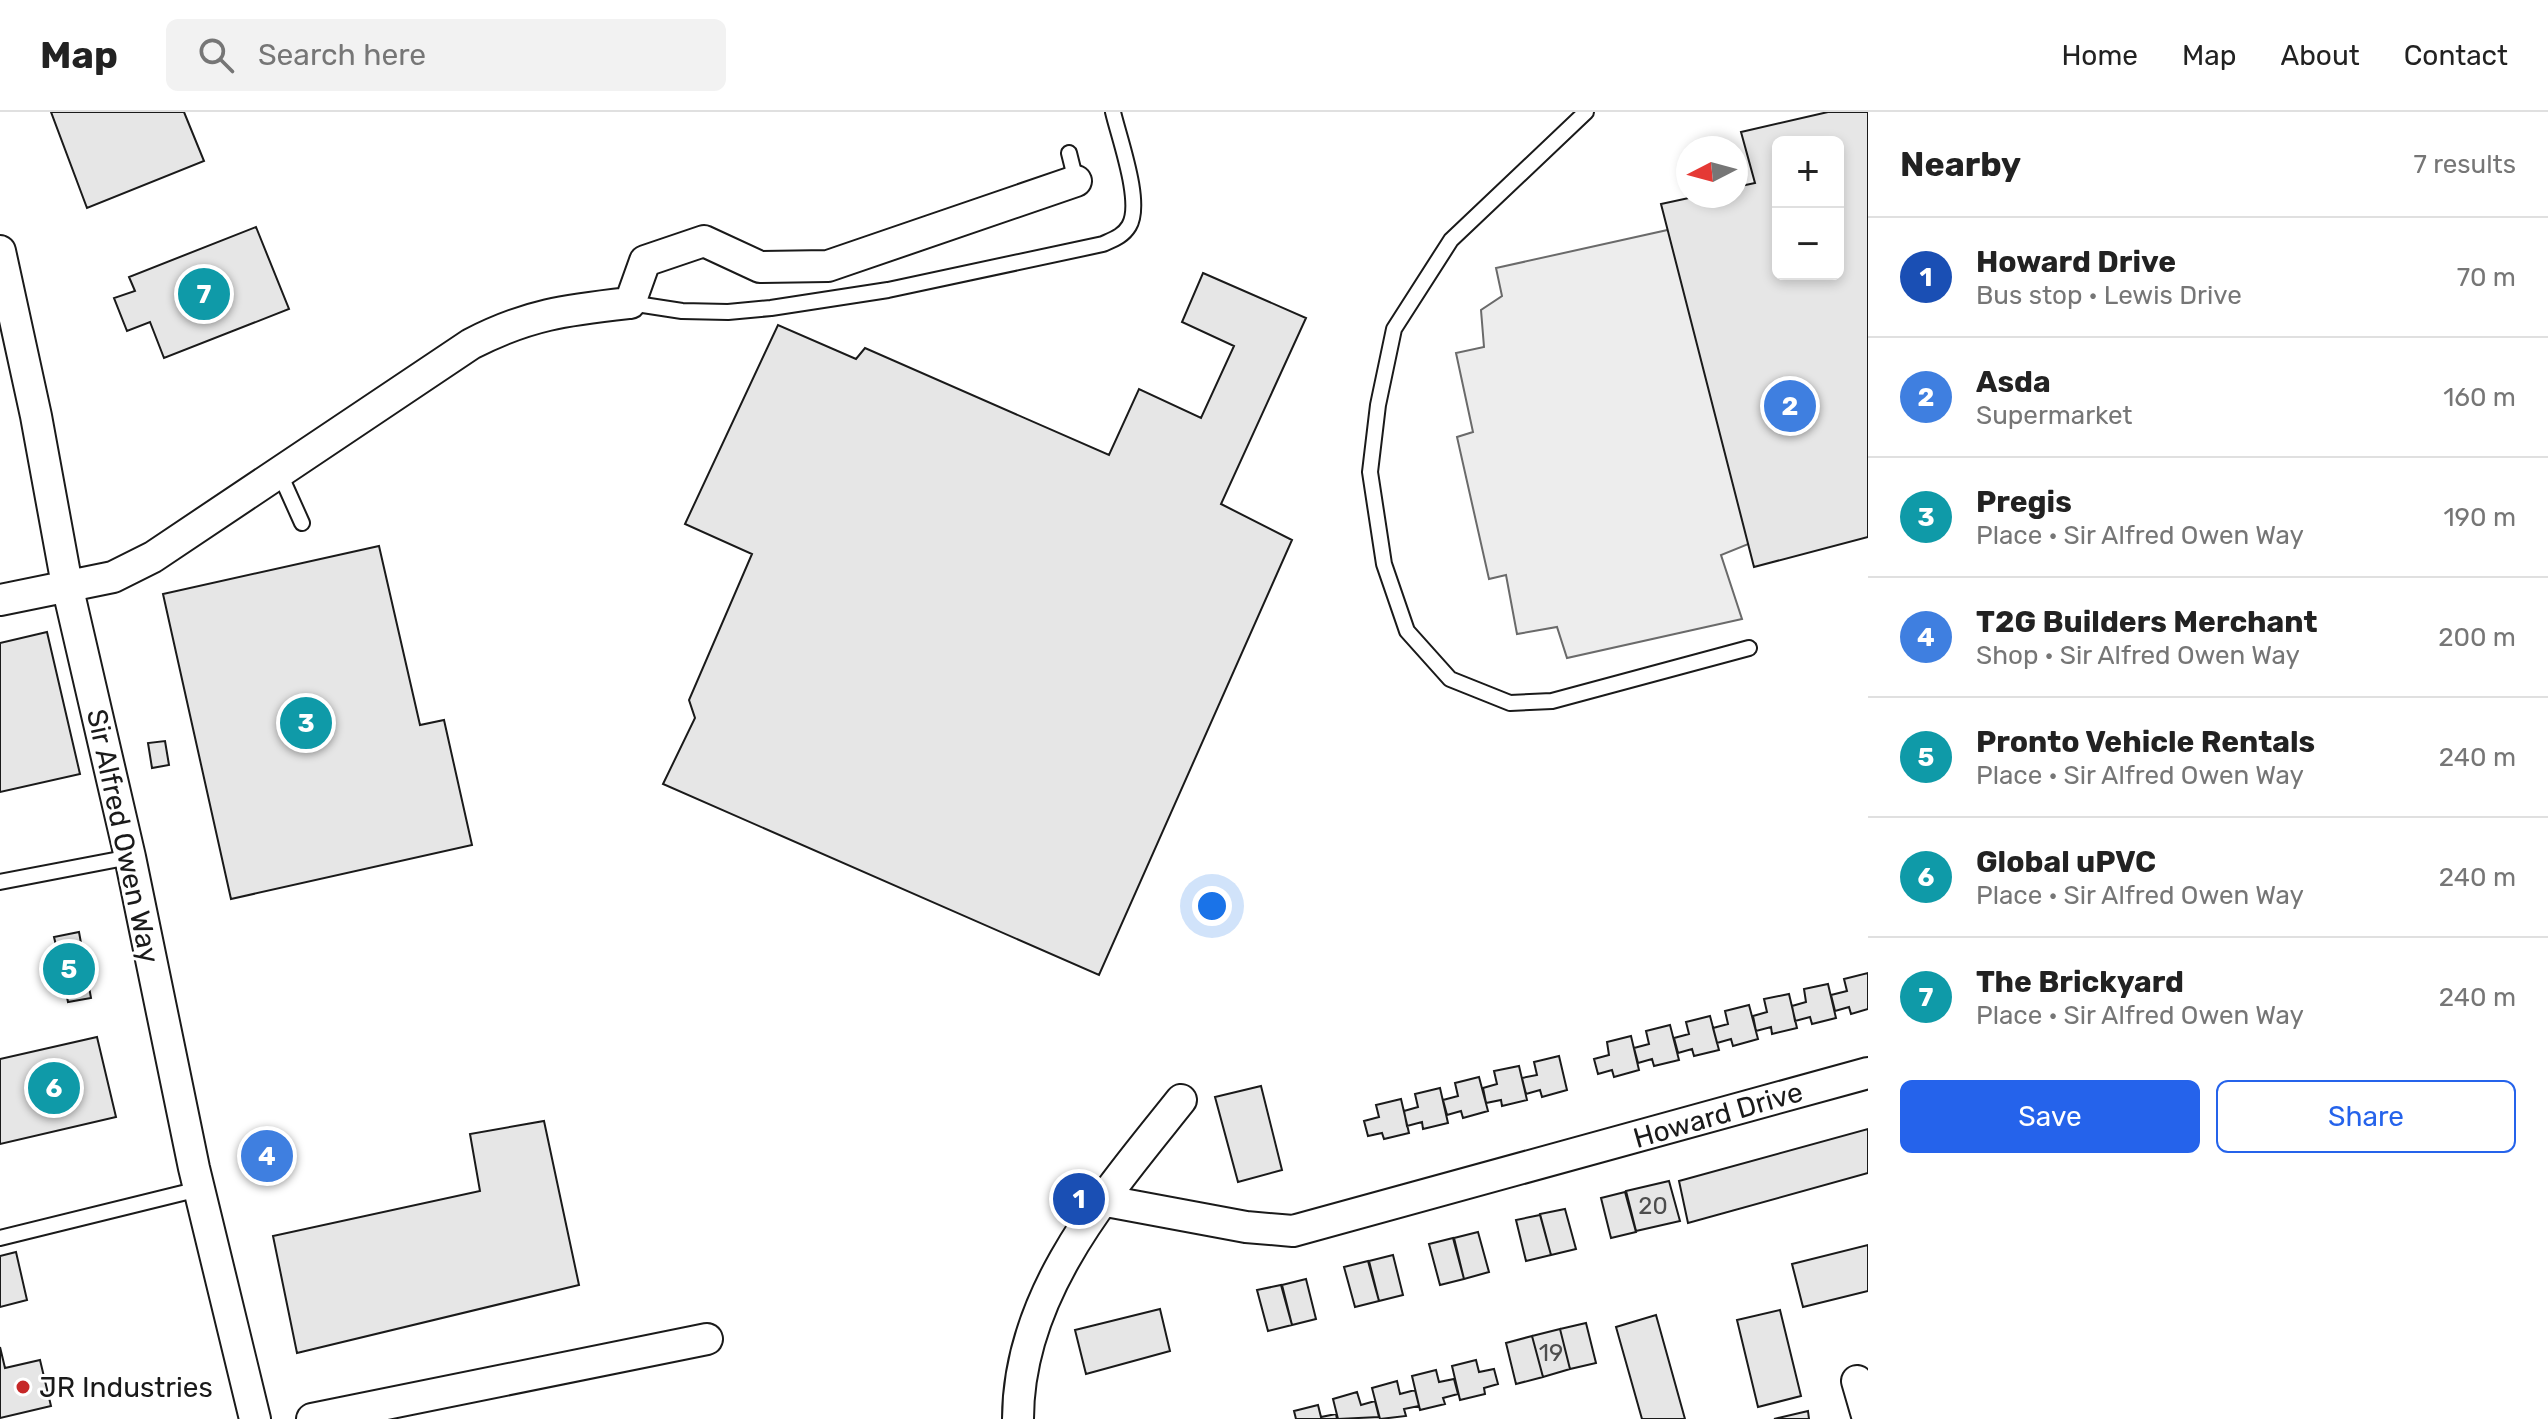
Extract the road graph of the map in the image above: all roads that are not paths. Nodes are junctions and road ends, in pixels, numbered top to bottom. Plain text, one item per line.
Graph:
1 (1113, 112) edge
2 (1586, 112) edge
3 (1072, 167) dead end
4 (0, 251) edge
5 (630, 303) junction
6 (280, 474) junction
7 (302, 523) dead end
8 (67, 585) junction
9 (0, 600) edge
10 (1749, 648) dead end
11 (130, 857) junction
12 (0, 882) edge
13 (1868, 1073) edge
14 (1181, 1100) dead end
15 (199, 1189) junction
16 (1101, 1200) junction
17 (0, 1238) edge
18 (707, 1339) dead end
19 (1857, 1381) dead end
20 (255, 1419) edge
21 (312, 1419) edge
22 (1018, 1419) edge
23 (1868, 1419) edge

1 - 5 lane
2 - 10 lane
3 - 5 street
4 - 8 street, Sir Alfred Owen Way
5 - 6 street
6 - 7 lane
6 - 8 street
8 - 9 street
8 - 11 street, Sir Alfred Owen Way
11 - 12 lane
11 - 15 street, Sir Alfred Owen Way
13 - 16 street, Howard Drive
14 - 16 street
15 - 17 lane
15 - 20 street, Sir Alfred Owen Way
16 - 22 street
18 - 21 street
19 - 23 street

